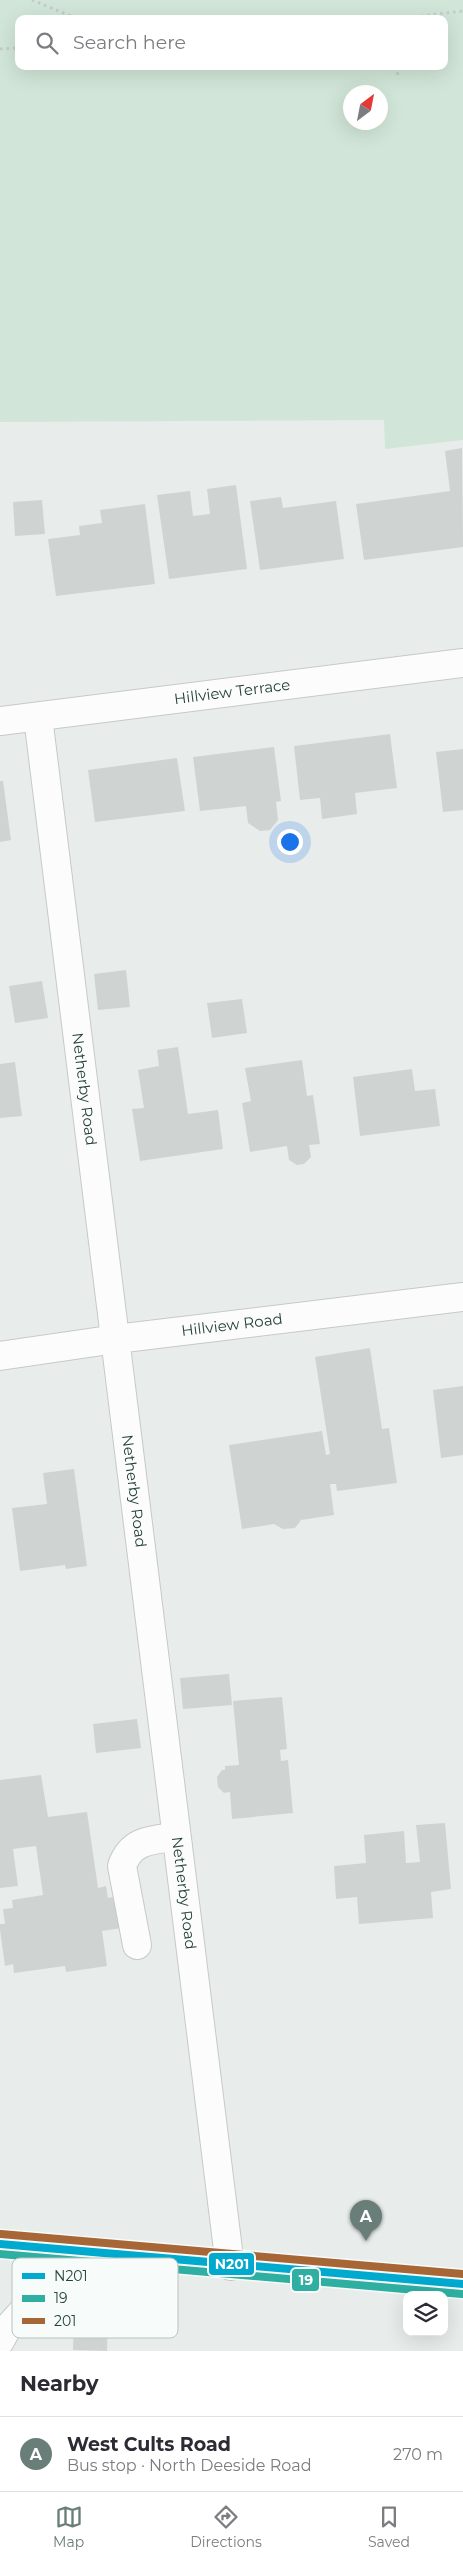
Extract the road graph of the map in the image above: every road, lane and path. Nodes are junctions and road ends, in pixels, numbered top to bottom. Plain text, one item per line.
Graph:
1 (32, 0) edge
2 (463, 11) edge
3 (68, 15) edge
4 (429, 15) edge
5 (15, 48) edge
6 (0, 49) edge
7 (397, 70) edge
8 (398, 79) dead end
9 (463, 663) edge
10 (38, 717) junction
11 (0, 721) edge
12 (463, 1297) edge
13 (116, 1339) junction
14 (0, 1356) edge
15 (176, 1837) junction
16 (137, 1945) dead end
17 (0, 2244) edge
18 (79, 2250) junction
19 (72, 2258) edge
20 (154, 2258) edge
21 (178, 2260) edge
22 (230, 2266) junction
23 (463, 2284) edge
24 (12, 2323) edge
25 (0, 2341) edge

1 - 3 path
2 - 4 path
5 - 6 path
7 - 8 path
9 - 10 street, Hillview Terrace
10 - 11 street, Hillview Terrace
10 - 13 street, Netherby Road
12 - 13 street, Hillview Road
13 - 14 street, Hillview Road
13 - 15 street, Netherby Road
15 - 16 street
15 - 22 street, Netherby Road
17 - 18 main road
18 - 19 street
18 - 20 main road
21 - 22 main road
22 - 23 main road
24 - 25 street

